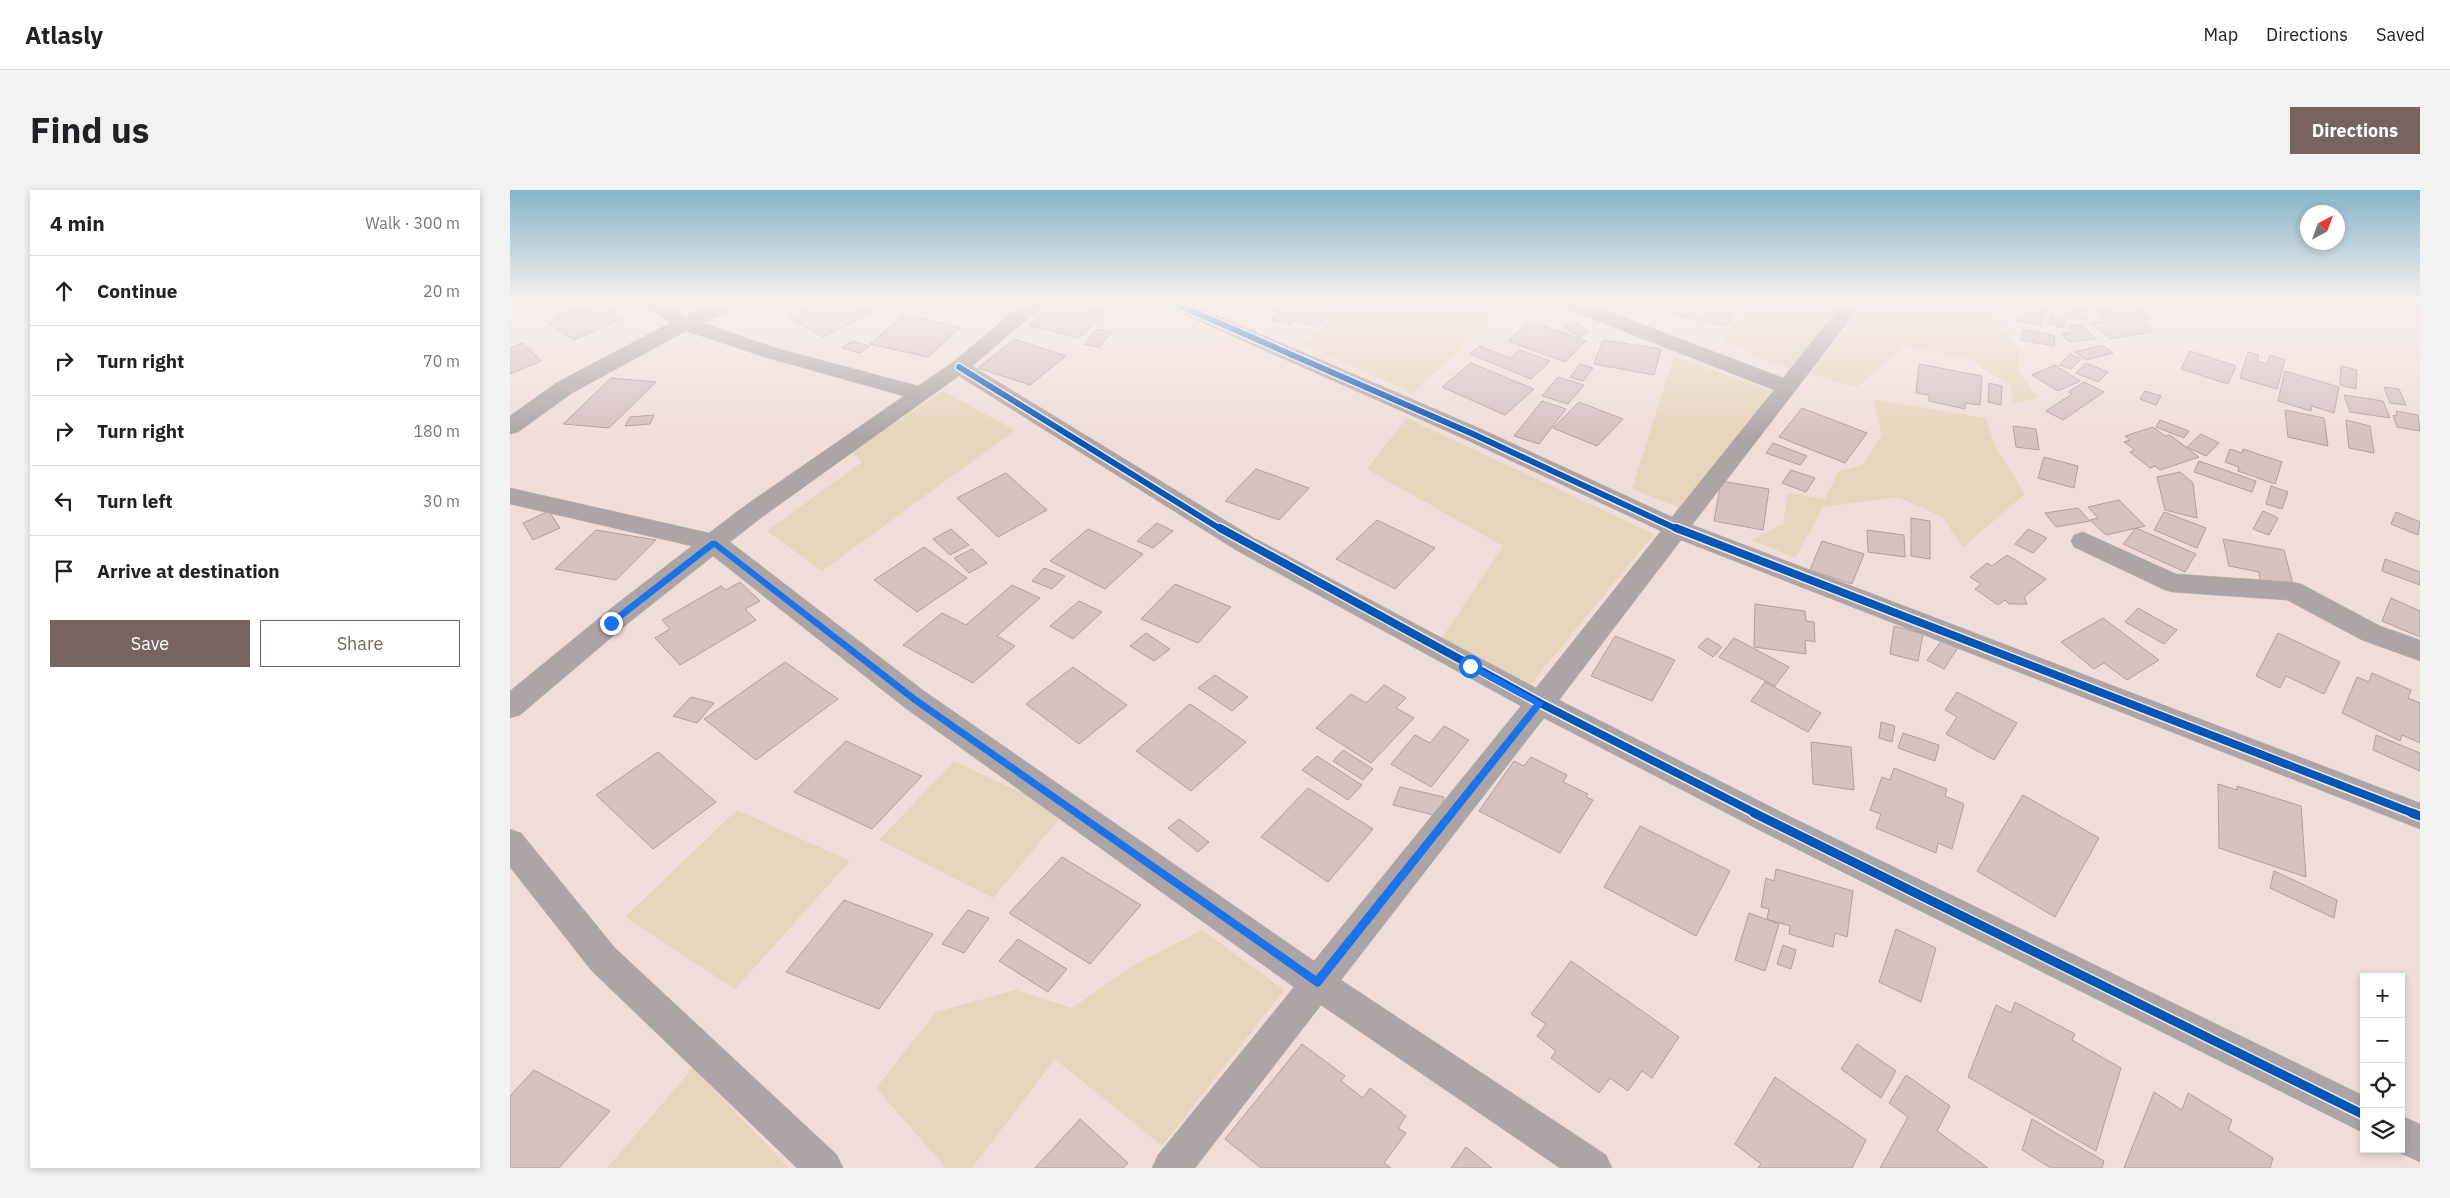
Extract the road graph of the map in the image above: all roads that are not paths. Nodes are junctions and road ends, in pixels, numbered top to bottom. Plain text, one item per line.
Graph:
1 (642, 347) edge
2 (753, 347) edge
3 (983, 347) edge
4 (1275, 347) edge
5 (1683, 347) edge
6 (1818, 347) edge
7 (959, 367) junction
8 (1786, 387) junction
9 (919, 393) junction
10 (510, 428) edge
11 (510, 496) edge
12 (1675, 528) junction
13 (2083, 541) dead end
14 (714, 543) junction
15 (2420, 651) edge
16 (1540, 703) junction
17 (510, 707) edge
18 (2420, 816) edge
19 (510, 843) edge
20 (1317, 983) junction
21 (2360, 1113) edge
22 (2405, 1136) edge
23 (2420, 1143) edge
24 (824, 1168) edge
25 (1171, 1168) edge
26 (1593, 1168) edge

1 - 10 street
2 - 9 street
3 - 7 street
4 - 12 street
5 - 8 street
6 - 8 street
7 - 9 street
7 - 16 street
8 - 12 street
9 - 14 street
11 - 14 street
12 - 16 street
12 - 18 street
13 - 15 street
14 - 17 street
14 - 20 street
16 - 20 street
16 - 21 street
19 - 24 street
20 - 25 street
20 - 26 street
22 - 23 street

